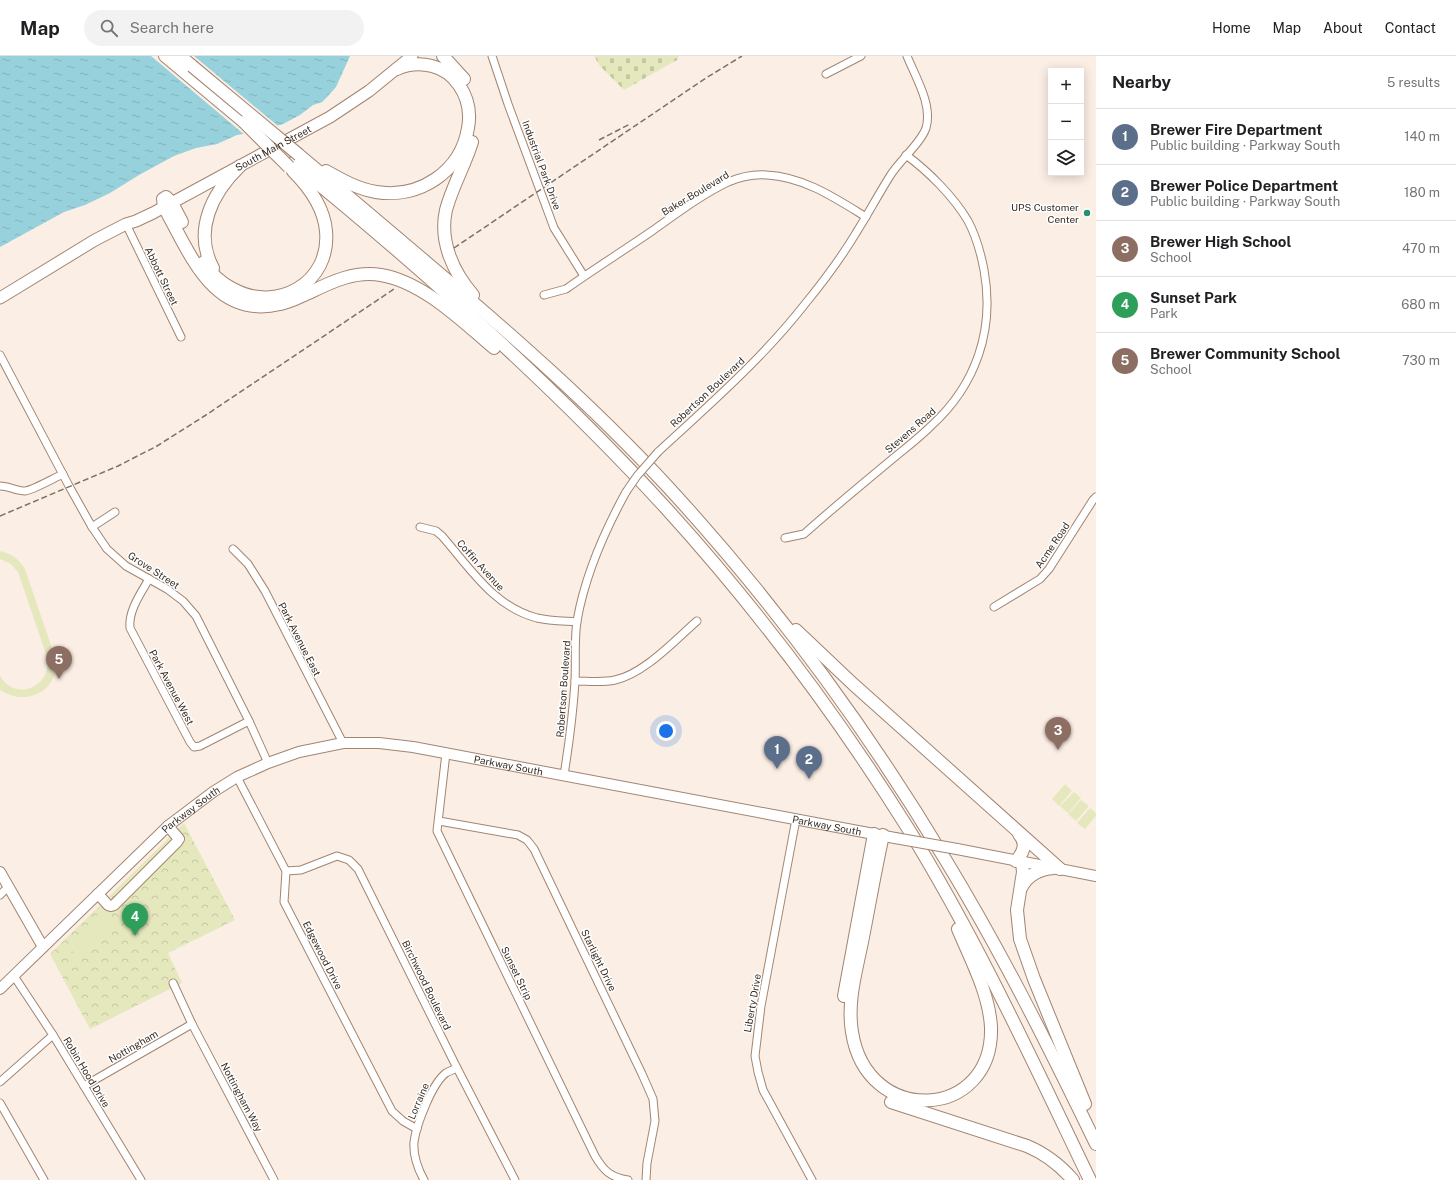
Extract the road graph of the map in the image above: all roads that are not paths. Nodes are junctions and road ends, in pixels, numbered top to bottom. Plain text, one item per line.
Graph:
1 (166, 56) edge
2 (180, 56) edge
3 (401, 56) edge
4 (412, 56) edge
5 (432, 56) edge
6 (443, 56) edge
7 (492, 56) edge
8 (861, 56) edge
9 (907, 56) edge
10 (397, 69) junction
11 (826, 74) dead end
12 (452, 76) junction
13 (906, 155) junction
14 (294, 162) junction
15 (240, 166) junction
16 (166, 201) junction
17 (866, 217) junction
18 (126, 224) junction
19 (584, 276) junction
20 (230, 287) junction
21 (544, 295) dead end
22 (0, 298) edge
23 (181, 337) dead end
24 (514, 337) junction
25 (0, 355) edge
26 (578, 417) junction
27 (63, 474) junction
28 (0, 486) edge
29 (1096, 497) edge
30 (115, 512) dead end
31 (92, 527) junction
32 (420, 527) dead end
33 (785, 538) dead end
34 (233, 549) dead end
35 (728, 555) junction
36 (149, 579) junction
37 (994, 607) dead end
38 (697, 621) dead end
39 (577, 622) junction
40 (575, 681) junction
41 (250, 721) junction
42 (343, 743) junction
43 (446, 753) junction
44 (268, 763) junction
45 (564, 775) junction
46 (237, 777) junction
47 (796, 819) junction
48 (439, 821) junction
49 (168, 826) junction
50 (1018, 832) junction
51 (878, 834) junction
52 (1019, 861) junction
53 (928, 863) junction
54 (1057, 868) junction
55 (286, 871) junction
56 (0, 872) edge
57 (1096, 876) edge
58 (8, 887) junction
59 (1020, 890) junction
60 (98, 894) junction
61 (0, 895) edge
62 (43, 947) junction
63 (14, 976) junction
64 (173, 983) dead end
65 (0, 989) edge
66 (192, 1024) junction
67 (53, 1035) junction
68 (457, 1068) junction
69 (0, 1082) edge
70 (84, 1086) junction
71 (0, 1103) edge
72 (417, 1129) junction
73 (1096, 1133) edge
74 (1096, 1144) edge
75 (44, 1180) edge
76 (141, 1180) edge
77 (274, 1180) edge
78 (424, 1180) edge
79 (515, 1180) edge
80 (628, 1180) edge
81 (646, 1180) edge
82 (812, 1180) edge
83 (1073, 1180) edge
84 (1090, 1180) edge

1 - 14 highway, bridge
2 - 14 highway, bridge
3 - 16 main road, South Main Street
4 - 10 main road, South Main Street
5 - 12 highway
6 - 24 highway
7 - 19 street, Industrial Park Drive
8 - 11 street
9 - 13 street, Robertson Boulevard
10 - 12 highway
10 - 15 main road, South Main Street
12 - 14 highway
13 - 17 street, Robertson Boulevard
13 - 33 street, Stevens Road
14 - 20 highway
14 - 24 highway
14 - 26 highway
15 - 16 main road, South Main Street
15 - 20 highway
16 - 18 main road, South Main Street
16 - 20 highway
16 - 26 highway
17 - 19 street, Baker Boulevard
17 - 39 street, Robertson Boulevard, bridge
18 - 22 main road, South Main Street
18 - 23 street, Abbott Street
19 - 21 street, Baker Boulevard
24 - 35 highway
25 - 27 street, Grove Street
26 - 53 highway
27 - 28 street
27 - 31 street, Grove Street
29 - 37 street, Acme Road
30 - 31 street
31 - 36 street, Grove Street
32 - 39 street, Coffin Avenue
34 - 42 street, Park Avenue East
35 - 50 highway
35 - 74 highway
36 - 41 street, Grove Street
36 - 41 street, Park Avenue West
38 - 40 street
39 - 40 street, Robertson Boulevard
40 - 45 street, Robertson Boulevard
41 - 44 street, Grove Street
42 - 43 main road, Parkway South
42 - 44 main road, Parkway South
43 - 45 main road, Parkway South
43 - 48 street, Sunset Strip
44 - 46 main road, Parkway South
45 - 47 main road, Parkway South
46 - 49 main road, Parkway South
46 - 55 street
47 - 51 main road, Parkway South
47 - 82 street, Liberty Drive
48 - 80 street, Sunset Strip
48 - 81 street, Starlight Drive
49 - 60 main road, Parkway South
49 - 60 main road
50 - 52 highway
50 - 54 highway
51 - 52 main road, Parkway South, bridge
51 - 53 highway
51 - 83 highway
52 - 54 main road, Parkway South
52 - 59 highway
53 - 84 highway
54 - 57 main road, Parkway South
54 - 59 highway
55 - 68 street, Birchwood Boulevard
55 - 72 street, Edgewood Drive
56 - 58 main road
58 - 61 street
58 - 62 main road
59 - 73 highway
60 - 62 main road, Parkway South
62 - 63 main road, Parkway South
63 - 65 main road, Parkway South
63 - 67 street, Robin Hood Drive
64 - 66 street, Nottingham Way
66 - 70 street, Nottingham
66 - 77 street, Nottingham Way
67 - 69 street
67 - 70 street, Robin Hood Drive
68 - 72 street, Lorraine
68 - 79 street, Birchwood Boulevard
70 - 76 street, Robin Hood Drive
71 - 75 street
72 - 78 street, Lorraine

